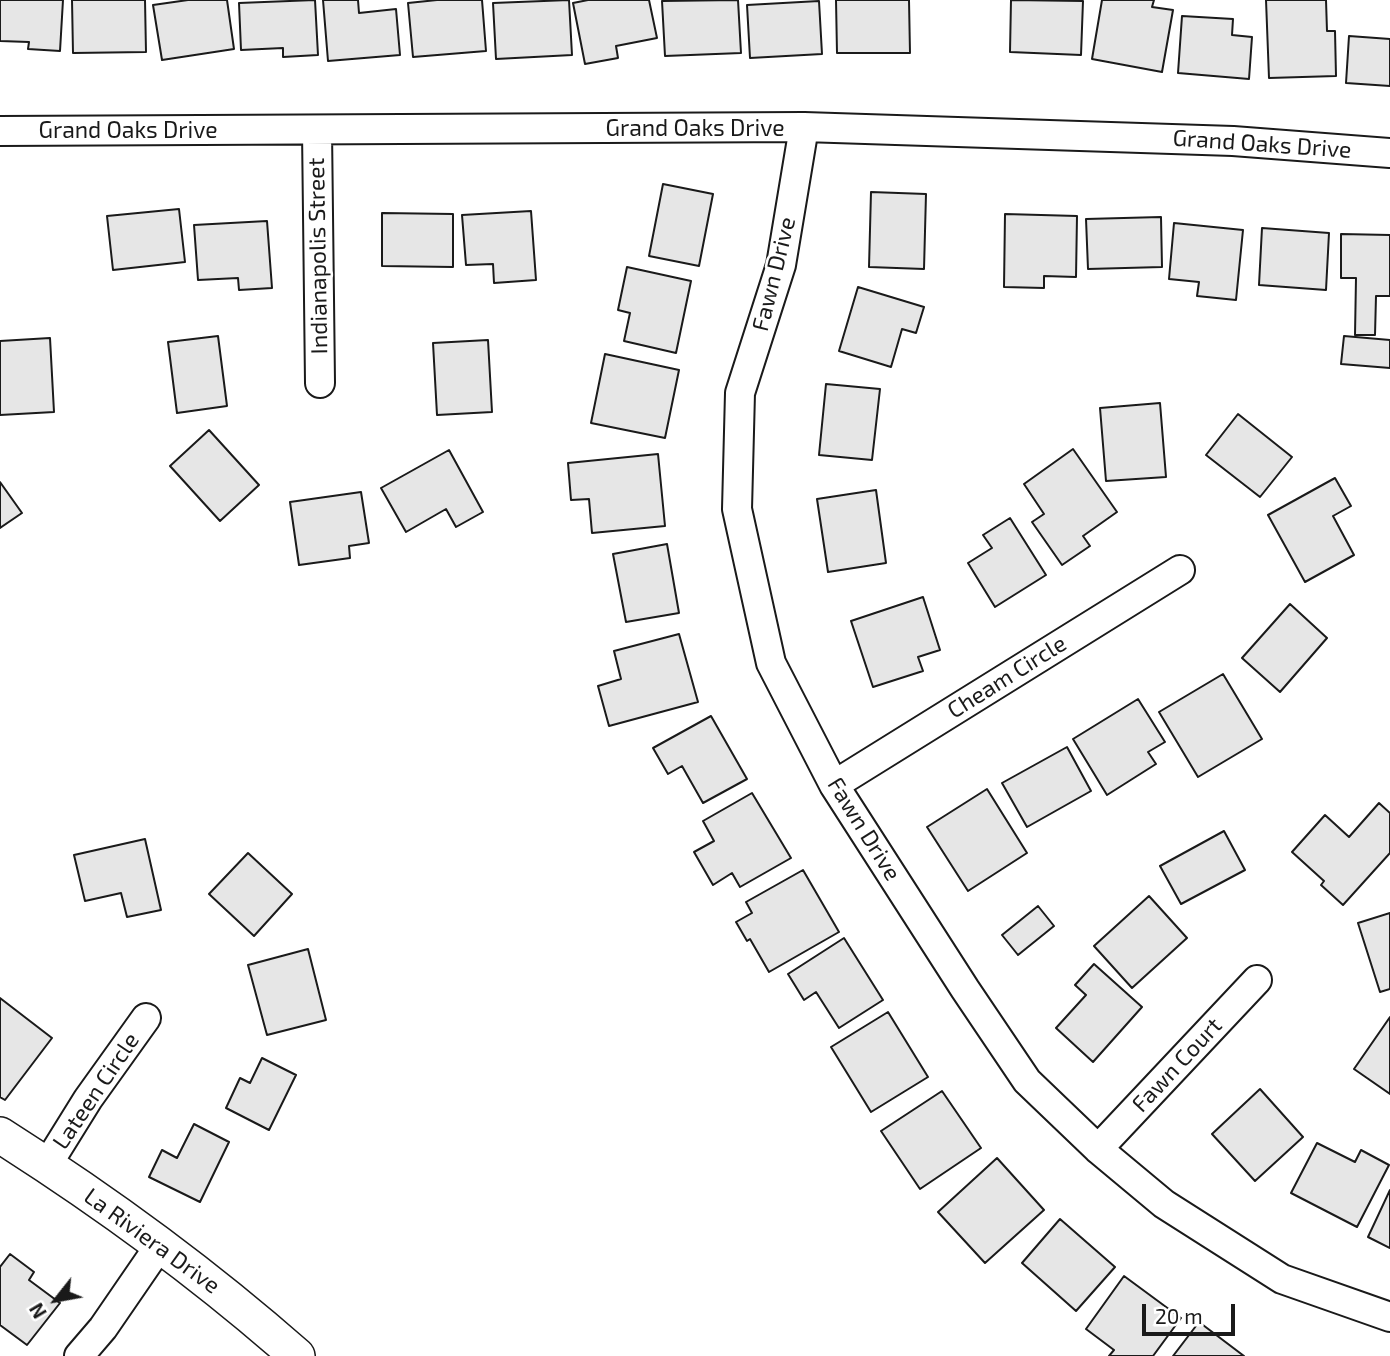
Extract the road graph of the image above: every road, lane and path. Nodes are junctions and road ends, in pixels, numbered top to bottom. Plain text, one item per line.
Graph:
1 (804, 127) junction
2 (317, 130) junction
3 (0, 131) edge
4 (1390, 153) edge
5 (320, 383) dead end
6 (1180, 570) dead end
7 (834, 785) junction
8 (1257, 980) dead end
9 (146, 1018) dead end
10 (0, 1135) edge
11 (1098, 1149) junction
12 (47, 1165) junction
13 (160, 1245) junction
14 (1390, 1317) edge
15 (79, 1356) edge
16 (297, 1356) edge

1 - 2 street, Grand Oaks Drive
1 - 4 street, Grand Oaks Drive
1 - 7 street, Fawn Drive
2 - 3 street, Grand Oaks Drive
2 - 5 street, Indianapolis Street
6 - 7 street, Cheam Circle
7 - 11 street, Fawn Drive
8 - 11 street, Fawn Court
9 - 12 street, Lateen Circle
10 - 12 street, La Riviera Drive
11 - 14 street, Fawn Drive
12 - 13 street, La Riviera Drive
13 - 15 street
13 - 16 street, La Riviera Drive

